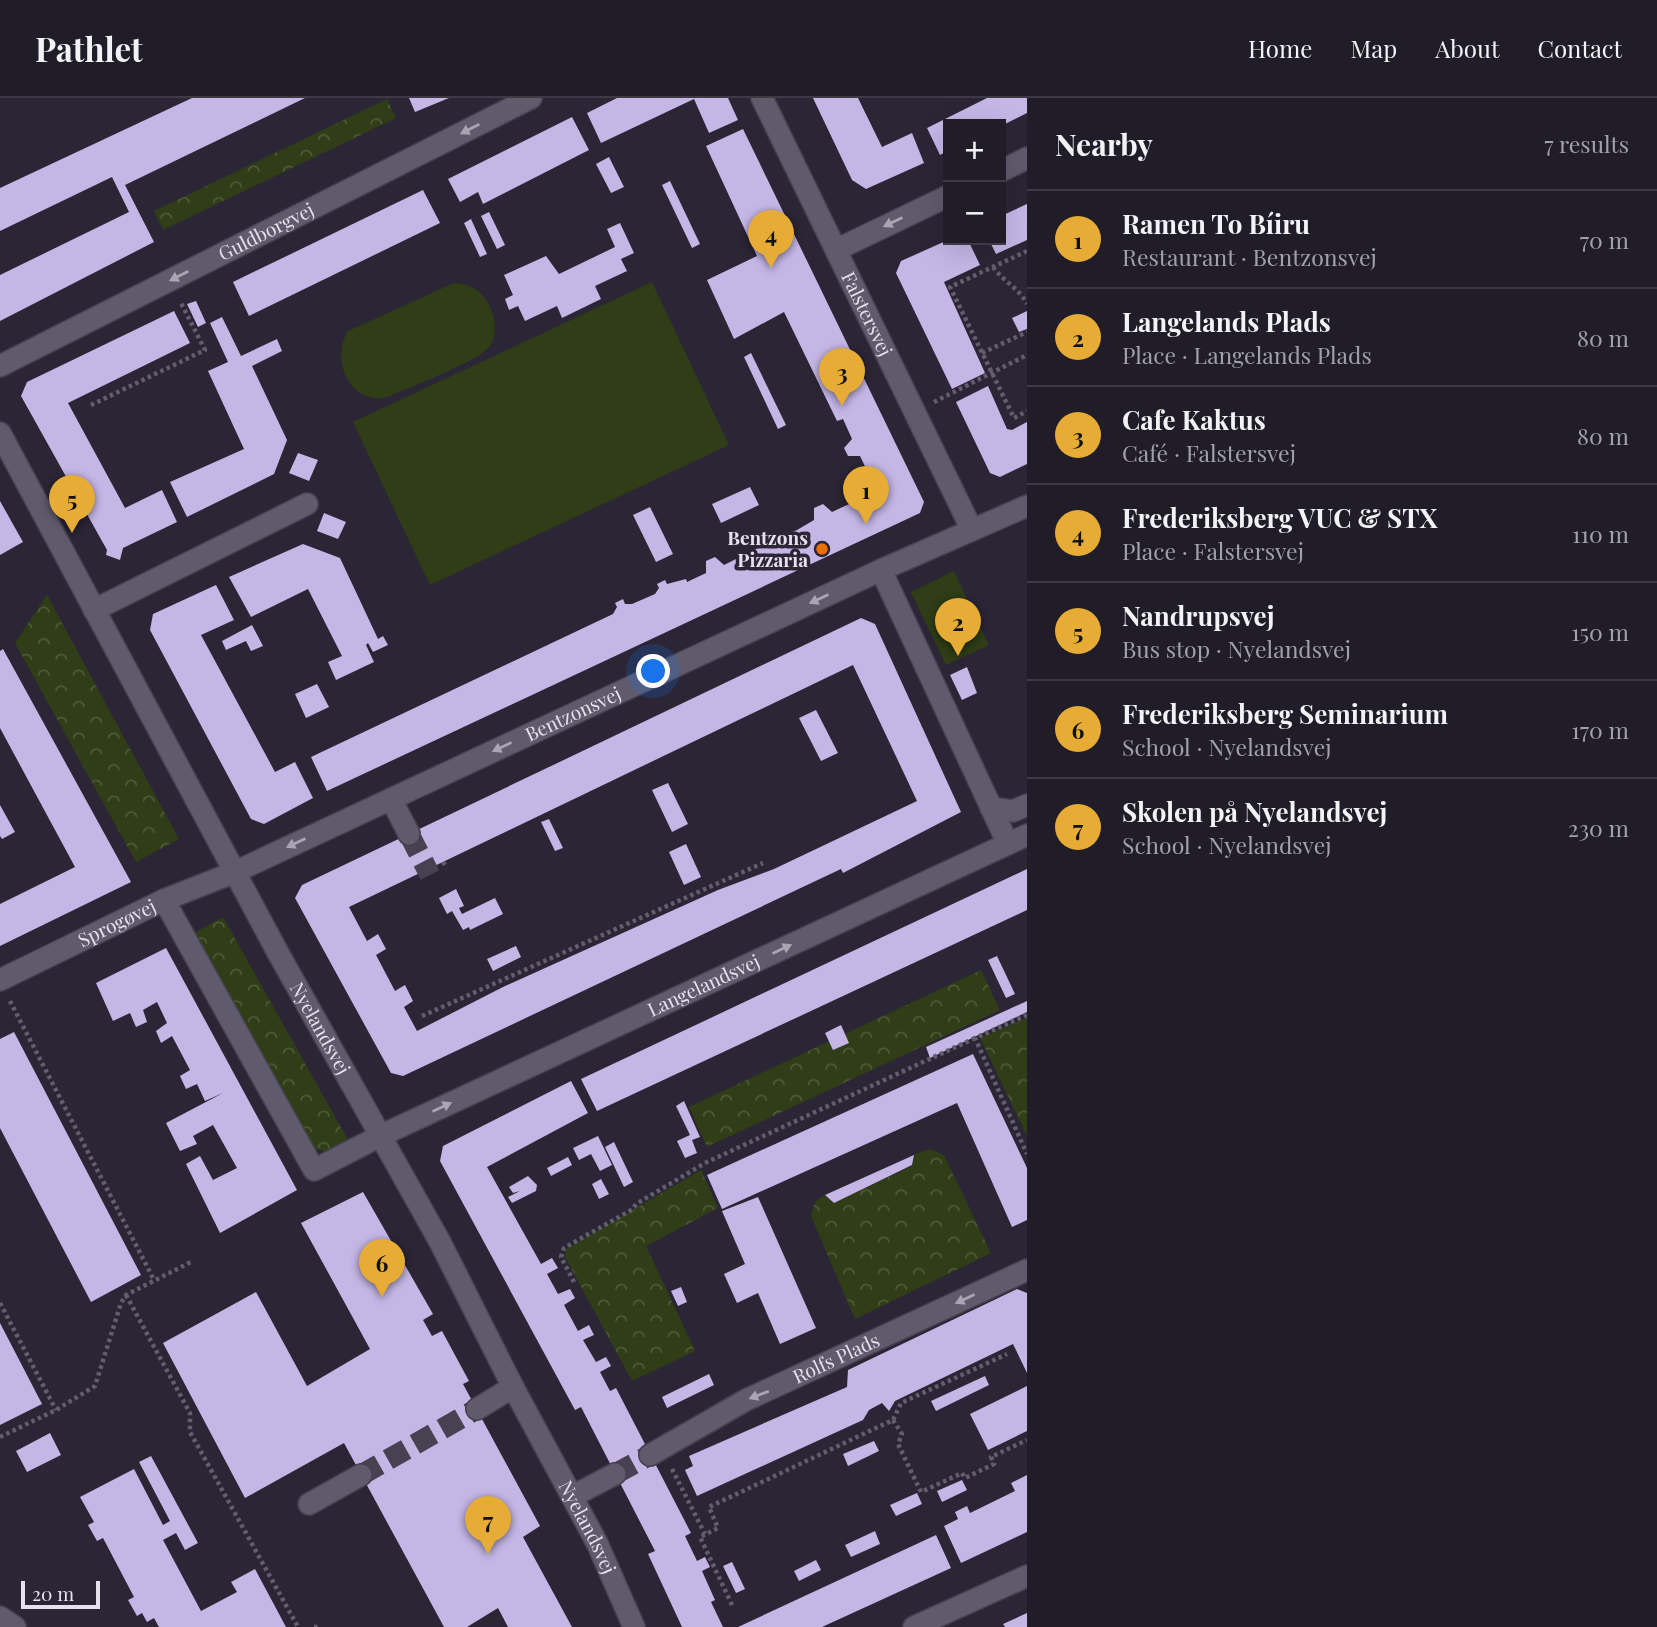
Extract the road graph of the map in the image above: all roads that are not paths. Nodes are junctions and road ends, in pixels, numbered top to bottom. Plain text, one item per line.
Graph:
1 (531, 98) edge
2 (762, 98) edge
3 (1027, 158) edge
4 (1006, 168) edge
5 (943, 198) edge
6 (838, 249) junction
7 (0, 366) edge
8 (0, 433) edge
9 (307, 504) dead end
10 (1027, 506) edge
11 (972, 530) junction
12 (881, 570) junction
13 (93, 610) junction
14 (391, 799) junction
15 (1027, 805) edge
16 (991, 808) junction
17 (409, 834) tunnel mouth
18 (1018, 840) edge
19 (235, 872) junction
20 (164, 900) junction
21 (3, 986) edge
22 (380, 1136) junction
23 (1027, 1270) edge
24 (513, 1387) junction
25 (477, 1409) tunnel mouth
26 (655, 1452) tunnel mouth
27 (615, 1474) tunnel mouth
28 (361, 1475) tunnel mouth
29 (573, 1496) junction
30 (309, 1504) dead end
31 (1027, 1576) edge
32 (0, 1617) edge
33 (15, 1627) edge
34 (634, 1627) edge
35 (914, 1627) edge

1 -> 7 street, Guldborgvej
2 - 6 street, Falstersvej
3 - 4 street
5 -> 6 street
6 - 11 street, Falstersvej
8 - 13 street, Nyelandsvej
9 - 13 street
10 - 11 street, Bentzonsvej
11 - 12 street, Bentzonsvej
12 -> 14 street, Bentzonsvej
12 - 16 street
13 - 19 street, Nyelandsvej
14 - 17 street
14 -> 19 street, Bentzonsvej
15 - 16 street
16 - 18 street
22 -> 18 street, Langelandsvej
19 - 20 street, Sprogøvej
19 - 22 street, Nyelandsvej
20 - 21 street, Sprogøvej
20 - 22 street, Langelandsvej
22 - 24 street, Nyelandsvej
23 -> 26 street, Rolfs Plads
24 - 25 street
24 - 29 street, Nyelandsvej
27 - 29 street
28 - 30 street
29 - 34 street, Nyelandsvej
31 - 35 street
32 - 33 street

